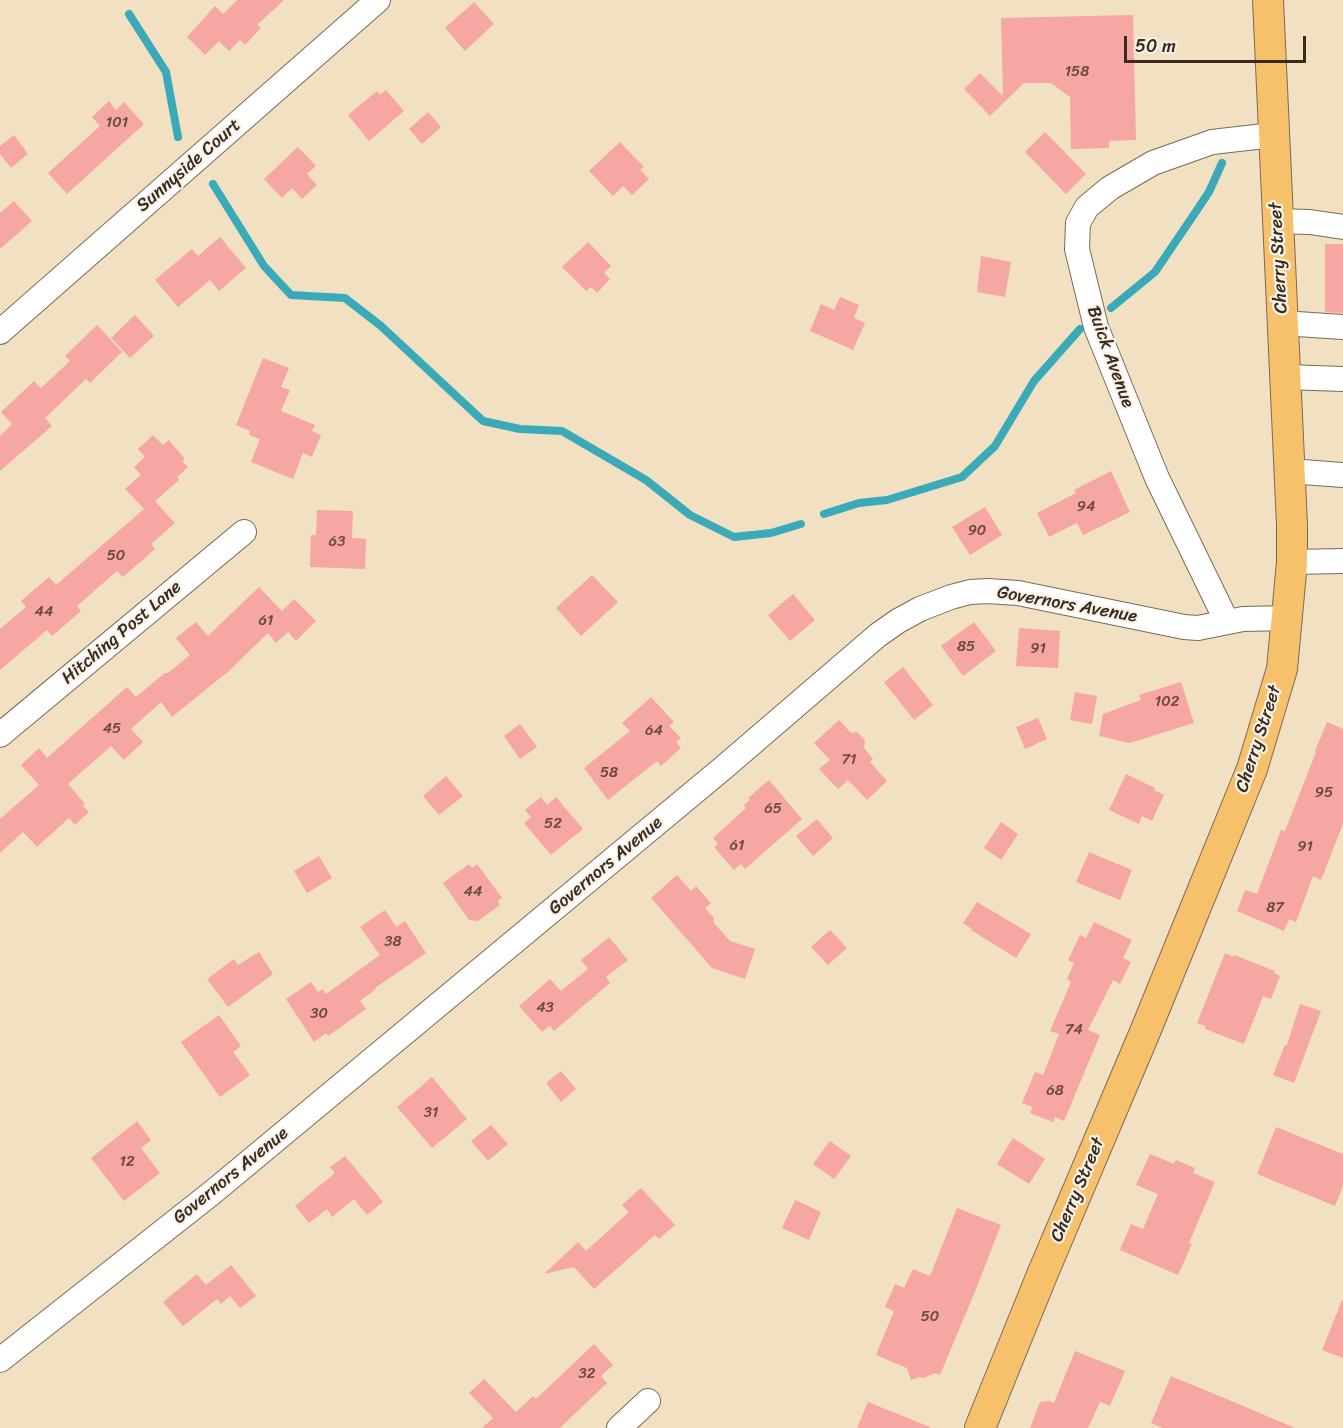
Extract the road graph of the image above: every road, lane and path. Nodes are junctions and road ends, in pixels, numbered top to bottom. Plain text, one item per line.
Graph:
1 (378, 0) edge
2 (1268, 0) edge
3 (1274, 135) junction
4 (1277, 221) junction
5 (1343, 227) edge
6 (1282, 323) junction
7 (1343, 327) edge
8 (0, 332) edge
9 (1285, 377) junction
10 (1343, 379) edge
11 (1289, 471) junction
12 (1343, 475) edge
13 (244, 531) dead end
14 (1343, 561) edge
15 (1292, 562) junction
16 (1288, 618) junction
17 (1227, 622) junction
18 (0, 735) edge
19 (0, 1360) edge
20 (648, 1401) dead end
21 (619, 1428) edge
22 (980, 1428) edge

1 - 8 street, Sunnyside Court
2 - 3 main road, Cherry Street
3 - 4 main road, Cherry Street
3 - 17 street, Buick Avenue
4 - 5 street
4 - 6 main road, Cherry Street
6 - 7 street
6 - 9 main road, Cherry Street
9 - 10 street
9 - 11 main road, Cherry Street
11 - 12 street
11 - 15 main road, Cherry Street
13 - 18 street, Hitching Post Lane
14 - 15 street
15 - 16 main road, Cherry Street
16 - 17 street, Governors Avenue
16 - 22 main road, Cherry Street
17 - 19 street, Governors Avenue
20 - 21 street

